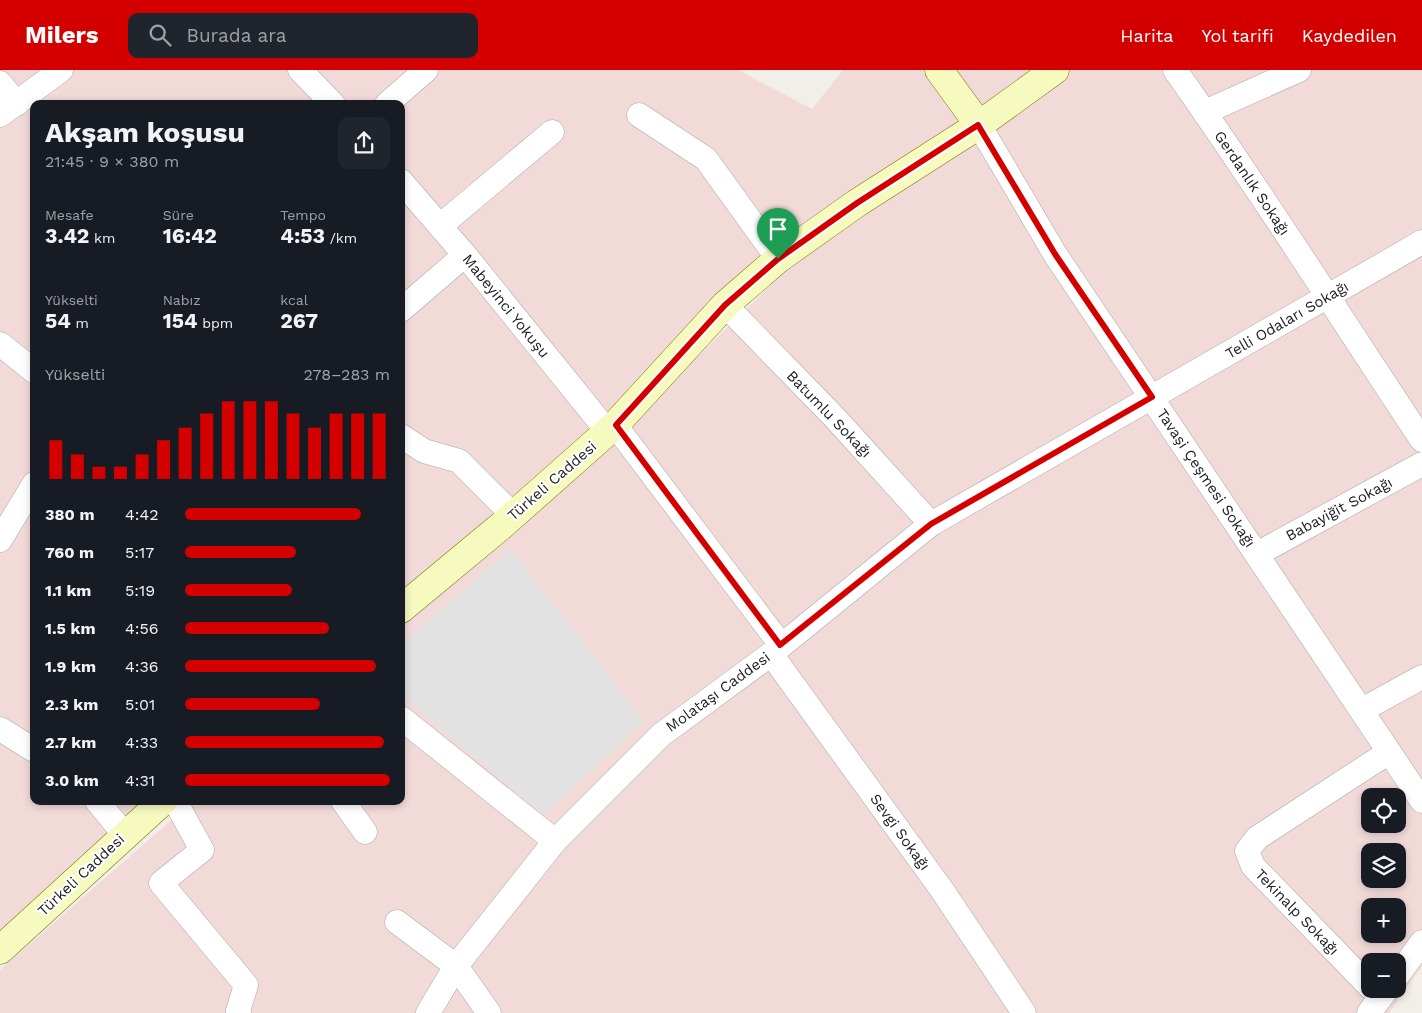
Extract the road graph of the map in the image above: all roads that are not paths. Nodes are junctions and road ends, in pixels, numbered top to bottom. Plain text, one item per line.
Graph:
1 (61, 70) edge
2 (300, 70) edge
3 (426, 70) edge
4 (939, 70) edge
5 (1055, 70) edge
6 (1175, 70) edge
7 (1300, 70) edge
8 (0, 83) edge
9 (329, 100) edge
10 (392, 100) edge
11 (9, 109) edge
12 (1205, 112) junction
13 (639, 115) dead end
14 (978, 125) junction
15 (552, 132) dead end
16 (405, 186) edge
17 (440, 226) junction
18 (1422, 242) edge
19 (465, 255) junction
20 (778, 259) junction
21 (1327, 297) junction
22 (725, 305) junction
23 (405, 307) edge
24 (0, 344) edge
25 (30, 369) edge
26 (1152, 397) junction
27 (612, 429) junction
28 (405, 439) edge
29 (1422, 440) edge
30 (1422, 464) edge
31 (30, 491) edge
32 (512, 515) junction
33 (931, 524) junction
34 (0, 540) edge
35 (1257, 554) junction
36 (405, 606) edge
37 (776, 649) junction
38 (1422, 678) edge
39 (1362, 710) junction
40 (405, 721) edge
41 (0, 729) edge
42 (30, 748) edge
43 (1389, 752) junction
44 (1422, 802) edge
45 (100, 805) edge
46 (159, 805) edge
47 (177, 805) edge
48 (345, 805) edge
49 (365, 832) dead end
50 (125, 835) junction
51 (555, 841) junction
52 (397, 922) dead end
53 (1422, 942) edge
54 (0, 950) edge
55 (1406, 964) edge
56 (456, 966) junction
57 (1361, 980) edge
58 (239, 1013) edge
59 (428, 1013) edge
60 (489, 1013) edge
61 (1024, 1013) edge

1 - 11 street
2 - 9 street
3 - 10 street
4 - 14 main road
5 - 14 main road, Türkeli Caddesi
6 - 12 street, Gerdanlık Sokağı
7 - 12 street
8 - 11 street
12 - 21 street, Gerdanlık Sokağı
13 - 20 street
14 - 20 main road, Türkeli Caddesi
14 - 26 street, Tavaşi Çeşmesi Sokağı
15 - 17 street
16 - 17 street, Mabeyinci Yokuşu
17 - 19 street, Mabeyinci Yokuşu
18 - 21 street, Telli Odaları Sokağı
19 - 23 street
19 - 27 street, Mabeyinci Yokuşu
20 - 22 main road, Türkeli Caddesi
21 - 26 street, Telli Odaları Sokağı
21 - 29 street, Gerdanlık Sokağı
22 - 27 main road, Türkeli Caddesi
22 - 33 street, Batumlu Sokağı
24 - 25 street
26 - 33 street, Molataşı Caddesi
26 - 35 street, Tavaşi Çeşmesi Sokağı
27 - 32 main road, Türkeli Caddesi
27 - 37 street, Mabeyinci Yokuşu
28 - 32 street
30 - 35 street, Babayiğit Sokağı
31 - 34 street
32 - 36 main road, Türkeli Caddesi
33 - 37 street, Molataşı Caddesi
35 - 39 street, Tavaşi Çeşmesi Sokağı
37 - 51 street, Molataşı Caddesi
37 - 61 street, Sevgi Sokağı
38 - 39 street
39 - 43 street, Tavaşi Çeşmesi Sokağı
40 - 51 street
41 - 42 street
43 - 44 street, Tavaşi Çeşmesi Sokağı
43 - 57 street, Tekinalp Sokağı
45 - 50 street
46 - 50 main road, Türkeli Caddesi
47 - 58 street
48 - 49 street
50 - 54 main road, Türkeli Caddesi
51 - 56 street, Molataşı Caddesi
52 - 56 street
53 - 55 street
56 - 59 street, Molataşı Caddesi
56 - 60 street

